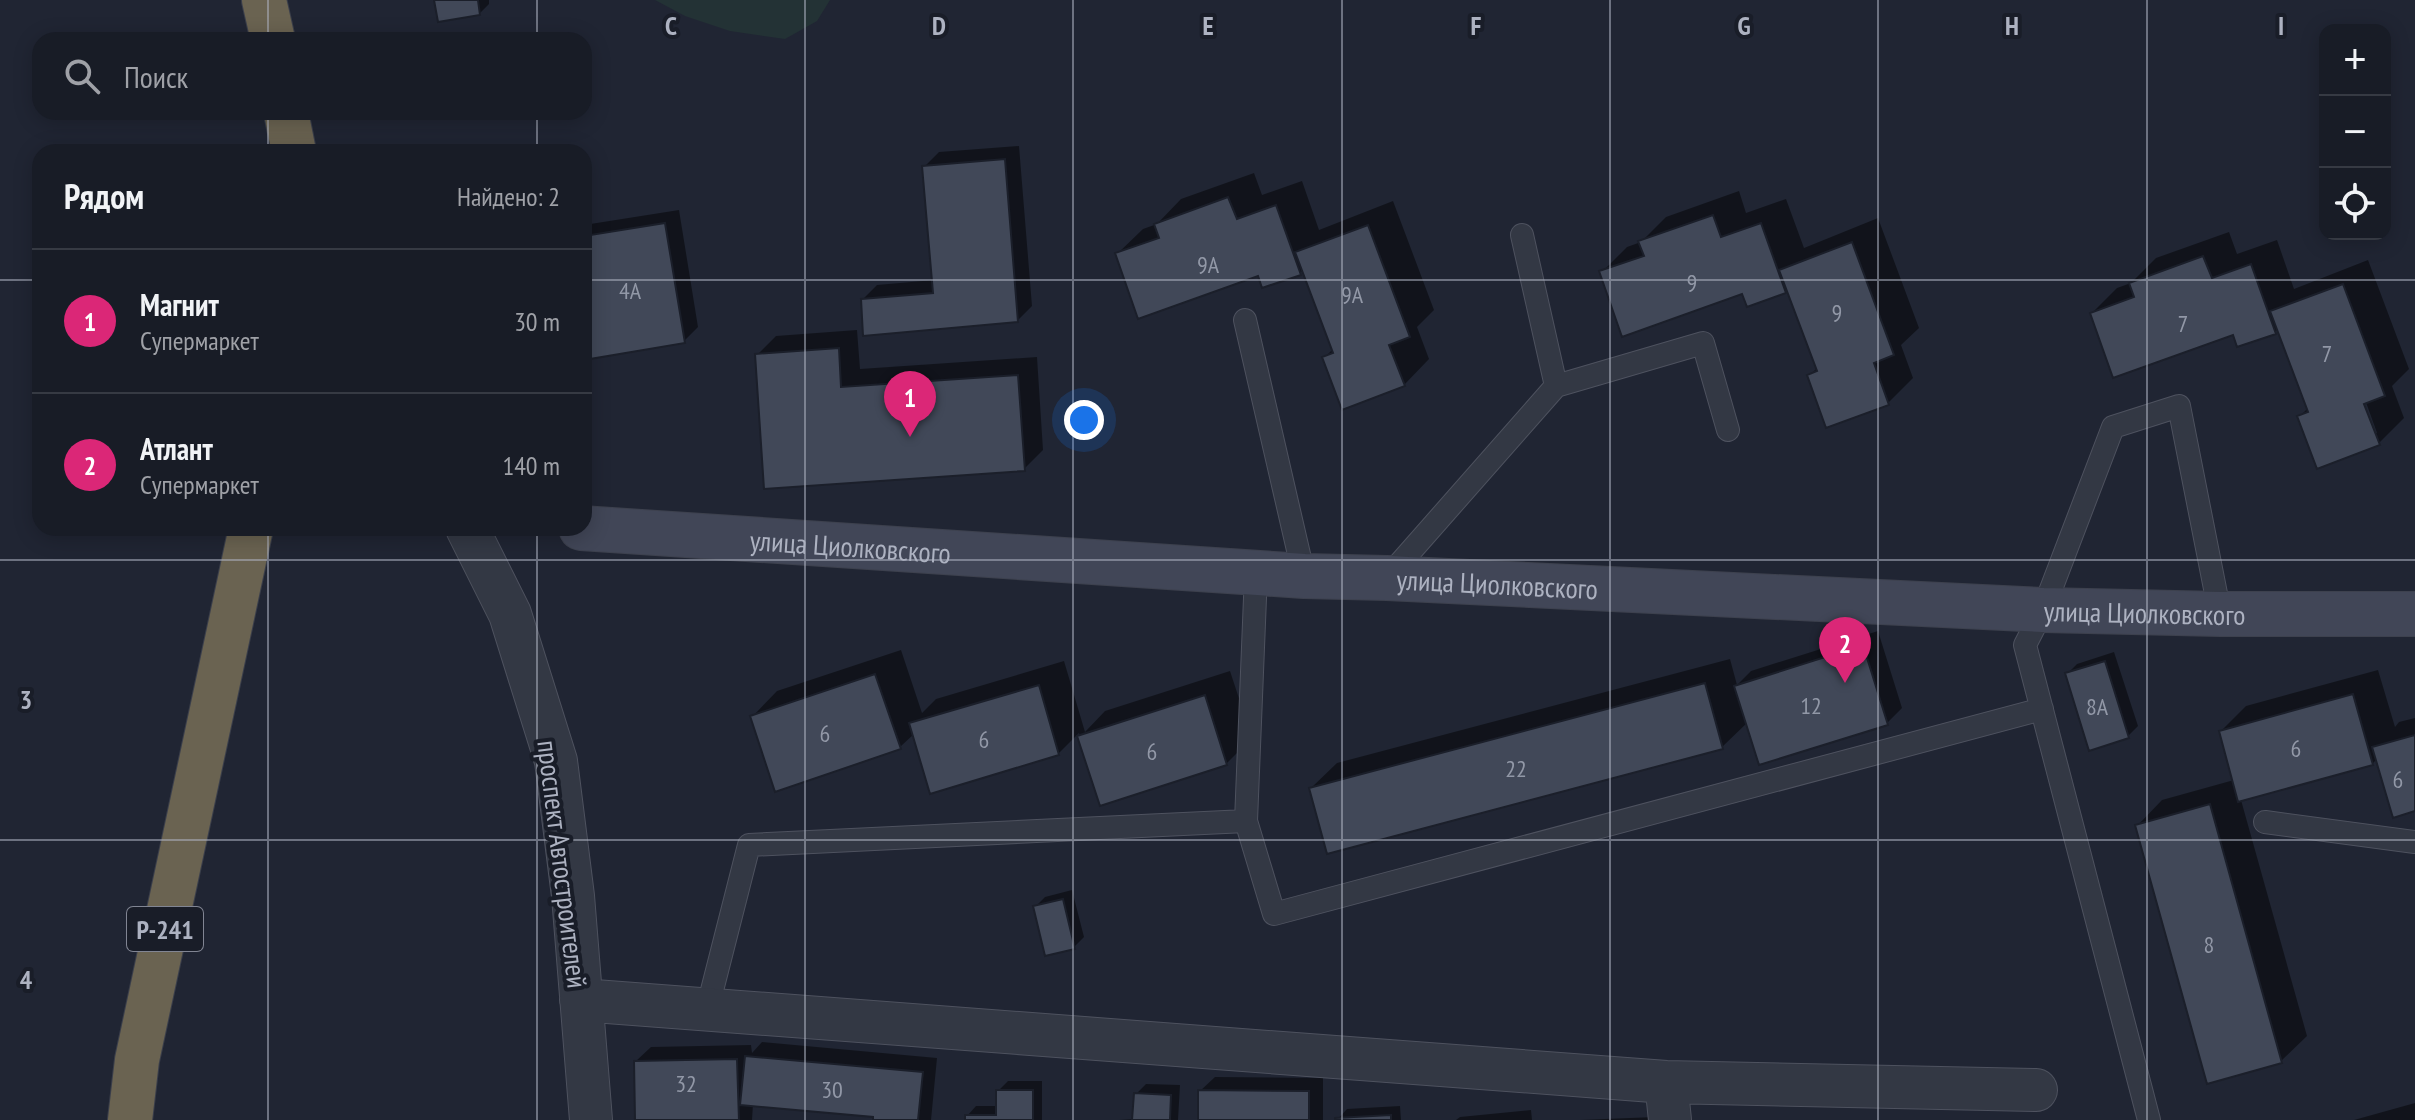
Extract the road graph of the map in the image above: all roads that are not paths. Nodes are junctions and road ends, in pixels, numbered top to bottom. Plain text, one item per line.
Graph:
1 (264, 0) edge
2 (271, 32) edge
3 (288, 120) edge
4 (292, 144) edge
5 (1522, 235) dead end
6 (1245, 320) dead end
7 (1556, 386) junction
8 (1728, 430) dead end
9 (592, 529) edge
10 (249, 536) edge
11 (471, 536) edge
12 (1256, 573) junction
13 (1304, 576) junction
14 (1387, 578) junction
15 (2043, 610) junction
16 (2220, 614) junction
17 (2415, 614) edge
18 (2042, 709) junction
19 (1246, 821) junction
20 (2265, 822) dead end
21 (2415, 842) edge
22 (581, 1000) junction
23 (707, 1010) junction
24 (2036, 1090) dead end
25 (1668, 1101) edge
26 (130, 1120) edge
27 (591, 1120) edge
28 (2149, 1120) edge

1 - 2 highway
3 - 4 highway
5 - 7 lane
6 - 13 lane
7 - 8 lane
7 - 14 lane
9 - 12 street, улица Циолковского
10 - 26 highway, Р-241
11 - 22 street, проспект Автостроителей
12 - 13 street, улица Циолковского
12 - 19 lane
13 - 14 street, улица Циолковского
14 - 15 street, улица Циолковского
15 - 16 street, улица Циолковского
15 - 16 lane
15 - 18 lane
16 - 17 street, улица Циолковского
18 - 19 lane
18 - 28 lane
19 - 23 lane
20 - 21 lane
22 - 23 street
22 - 27 street, проспект Автостроителей
23 - 25 street
24 - 25 street

